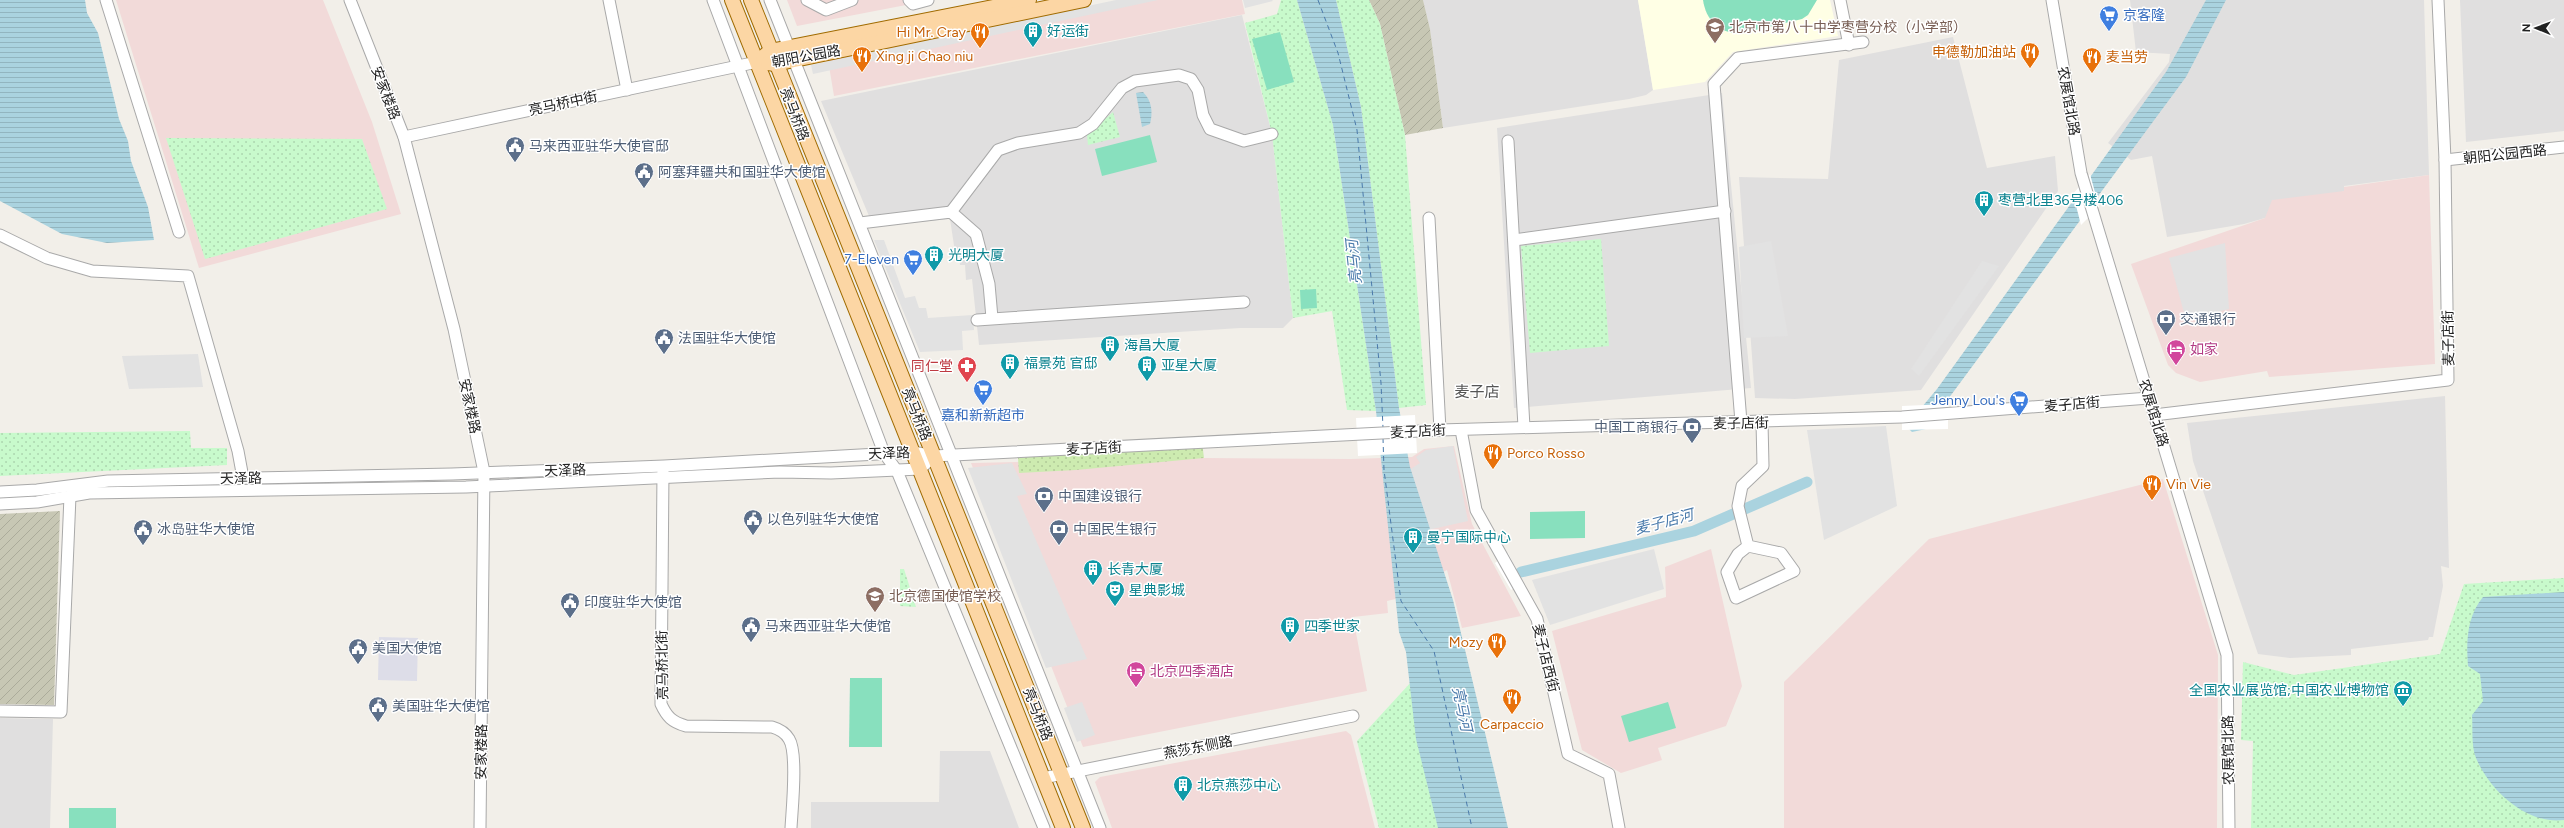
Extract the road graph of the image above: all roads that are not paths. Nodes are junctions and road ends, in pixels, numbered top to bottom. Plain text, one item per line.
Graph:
1 (106, 0) edge
2 (350, 0) edge
3 (609, 0) edge
4 (713, 0) edge
5 (732, 0) edge
6 (751, 0) edge
7 (770, 0) edge
8 (807, 0) edge
9 (852, 0) edge
10 (928, 0) edge
11 (1029, 0) edge
12 (1084, 0) edge
13 (1840, 0) edge
14 (2052, 0) edge
15 (2438, 0) edge
16 (911, 2) edge
17 (920, 23) junction
18 (1863, 42) dead end
19 (1848, 45) junction
20 (770, 51) junction
21 (792, 54) junction
22 (757, 62) junction
23 (775, 64) junction
24 (740, 66) junction
25 (627, 90) junction
26 (1272, 134) dead end
27 (404, 138) junction
28 (1508, 141) dead end
29 (2564, 147) edge
30 (2445, 160) junction
31 (1725, 210) junction
32 (951, 212) junction
33 (1429, 218) dead end
34 (860, 223) junction
35 (179, 232) dead end
36 (0, 235) edge
37 (1514, 240) junction
38 (1244, 302) dead end
39 (992, 318) junction
40 (977, 320) dead end
41 (2149, 398) junction
42 (2154, 415) junction
43 (1741, 422) junction
44 (1762, 422) junction
45 (1524, 427) junction
46 (1440, 430) junction
47 (1461, 430) junction
48 (913, 452) junction
49 (884, 454) junction
50 (953, 455) junction
51 (934, 456) junction
52 (664, 466) junction
53 (920, 469) junction
54 (898, 470) junction
55 (484, 472) junction
56 (242, 478) junction
57 (663, 478) junction
58 (485, 486) junction
59 (0, 492) edge
60 (70, 496) junction
61 (0, 504) edge
62 (1748, 546) junction
63 (0, 711) edge
64 (1353, 716) dead end
65 (1077, 772) junction
66 (1063, 775) junction
67 (1044, 778) junction
68 (480, 828) edge
69 (792, 828) edge
70 (1044, 828) edge
71 (1063, 828) edge
72 (1083, 828) edge
73 (1100, 828) edge
74 (1619, 828) edge
75 (2229, 828) edge

1 - 35 street
2 - 27 street, 安家楼路
3 - 25 street
4 - 24 street
5 - 22 main road, 亮马桥路
6 - 20 main road, 亮马桥路
7 - 21 street
8 - 9 street
10 - 16 street
11 - 17 main road, 朝阳公园路
12 - 21 main road, 朝阳公园路
13 - 19 street
14 - 41 street, 农展馆北路
15 - 30 street, 麦子店街
16 - 17 street
17 - 21 main road, 朝阳公园路
18 - 19 street
19 - 31 street
20 - 21 main road, 朝阳公园路
20 - 22 main road, 朝阳公园路
20 - 23 main road, 亮马桥路
21 - 23 main road, 朝阳公园路
21 - 34 street
22 - 23 main road, 朝阳公园路
22 - 24 street, 亮马桥中街
22 - 48 main road, 亮马桥路
23 - 51 main road, 亮马桥路
24 - 25 street, 亮马桥中街
24 - 49 street
25 - 27 street, 亮马桥中街
26 - 32 street
27 - 55 street, 安家楼路
28 - 37 street
29 - 30 street, 朝阳公园西路
30 - 42 street, 麦子店街
31 - 37 street
31 - 43 street
32 - 34 street
32 - 39 street
33 - 46 street
34 - 50 street
36 - 56 street
37 - 45 street
38 - 39 street
39 - 40 street
41 - 42 street, 农展馆北路
41 - 44 street, 麦子店街
42 - 75 street, 农展馆北路
43 - 44 street, 麦子店街
43 - 45 street, 麦子店街
44 - 62 street
45 - 47 street, 麦子店街
46 - 47 street, 麦子店街
46 - 50 street, 麦子店街
47 - 74 street, 麦子店西街
48 - 49 street, 天泽路
48 - 51 street, 天泽路
48 - 53 main road, 亮马桥路
49 - 52 street, 天泽路
49 - 54 street
50 - 51 street, 麦子店街
50 - 65 street
51 - 53 street, 天泽路
51 - 66 main road, 亮马桥路
52 - 55 street, 天泽路
52 - 57 street, 亮马桥北街
53 - 54 street, 天泽路
53 - 67 main road, 亮马桥路
54 - 57 street, 天泽路
54 - 70 street
55 - 56 street, 天泽路
55 - 58 street, 安家楼路
56 - 59 street, 天泽路
57 - 58 street, 天泽路
57 - 69 street, 亮马桥北街
58 - 60 street, 天泽路
58 - 68 street, 安家楼路
60 - 61 street, 天泽路
60 - 63 street
62 - 62 street
64 - 65 street, 燕莎东侧路
65 - 66 street, 燕莎东侧路
65 - 73 street
66 - 67 street, 燕莎东侧路
66 - 72 main road, 亮马桥路
67 - 71 main road, 亮马桥路

